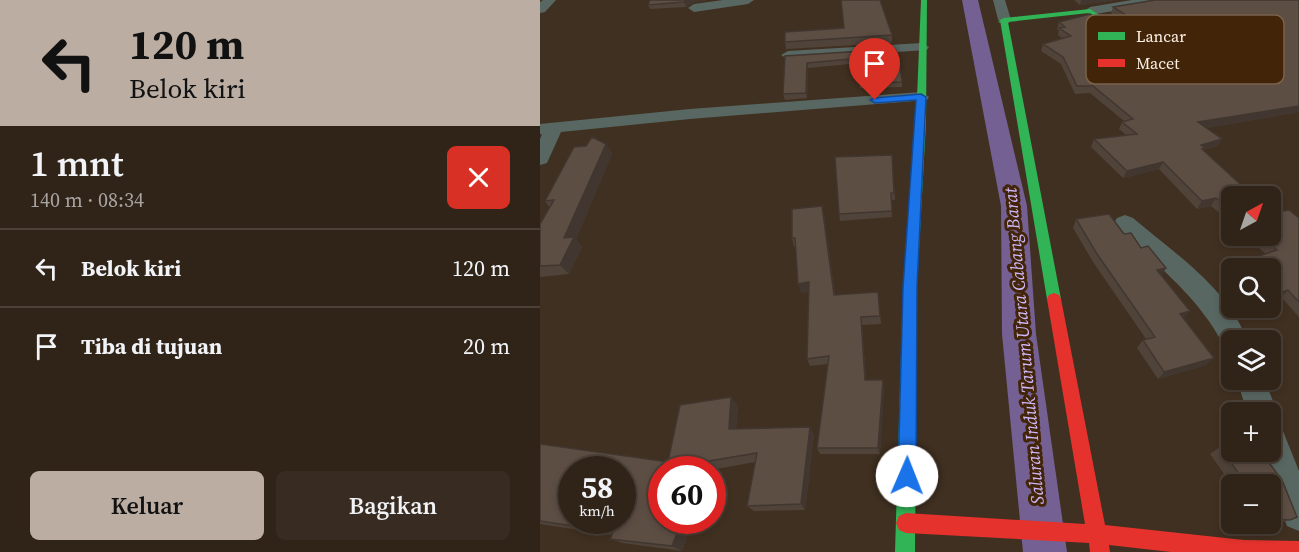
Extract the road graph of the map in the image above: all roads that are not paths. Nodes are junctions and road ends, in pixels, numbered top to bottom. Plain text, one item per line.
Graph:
1 (550, 0) edge
2 (748, 0) edge
3 (924, 0) edge
4 (999, 0) edge
5 (1154, 0) edge
6 (694, 8) dead end
7 (540, 9) edge
8 (1089, 11) junction
9 (1095, 15) edge
10 (1004, 20) junction
11 (922, 47) junction
12 (788, 55) edge
13 (921, 97) junction
14 (547, 128) edge
15 (540, 159) edge
16 (1125, 223) dead end
17 (1229, 330) edge
18 (1279, 462) edge
19 (1299, 514) edge
20 (906, 523) junction
21 (1097, 534) junction
22 (1244, 551) edge
23 (1299, 551) edge
24 (905, 552) edge
25 (1100, 552) edge

1 - 7 street
2 - 6 street
3 - 11 street
4 - 10 street
5 - 8 street
8 - 9 street
8 - 10 street
10 - 21 street
11 - 12 street
11 - 13 street
13 - 14 street
13 - 20 street
14 - 15 street
16 - 17 street
18 - 19 street
20 - 21 street
20 - 24 street
21 - 22 street
21 - 25 street
22 - 23 street

